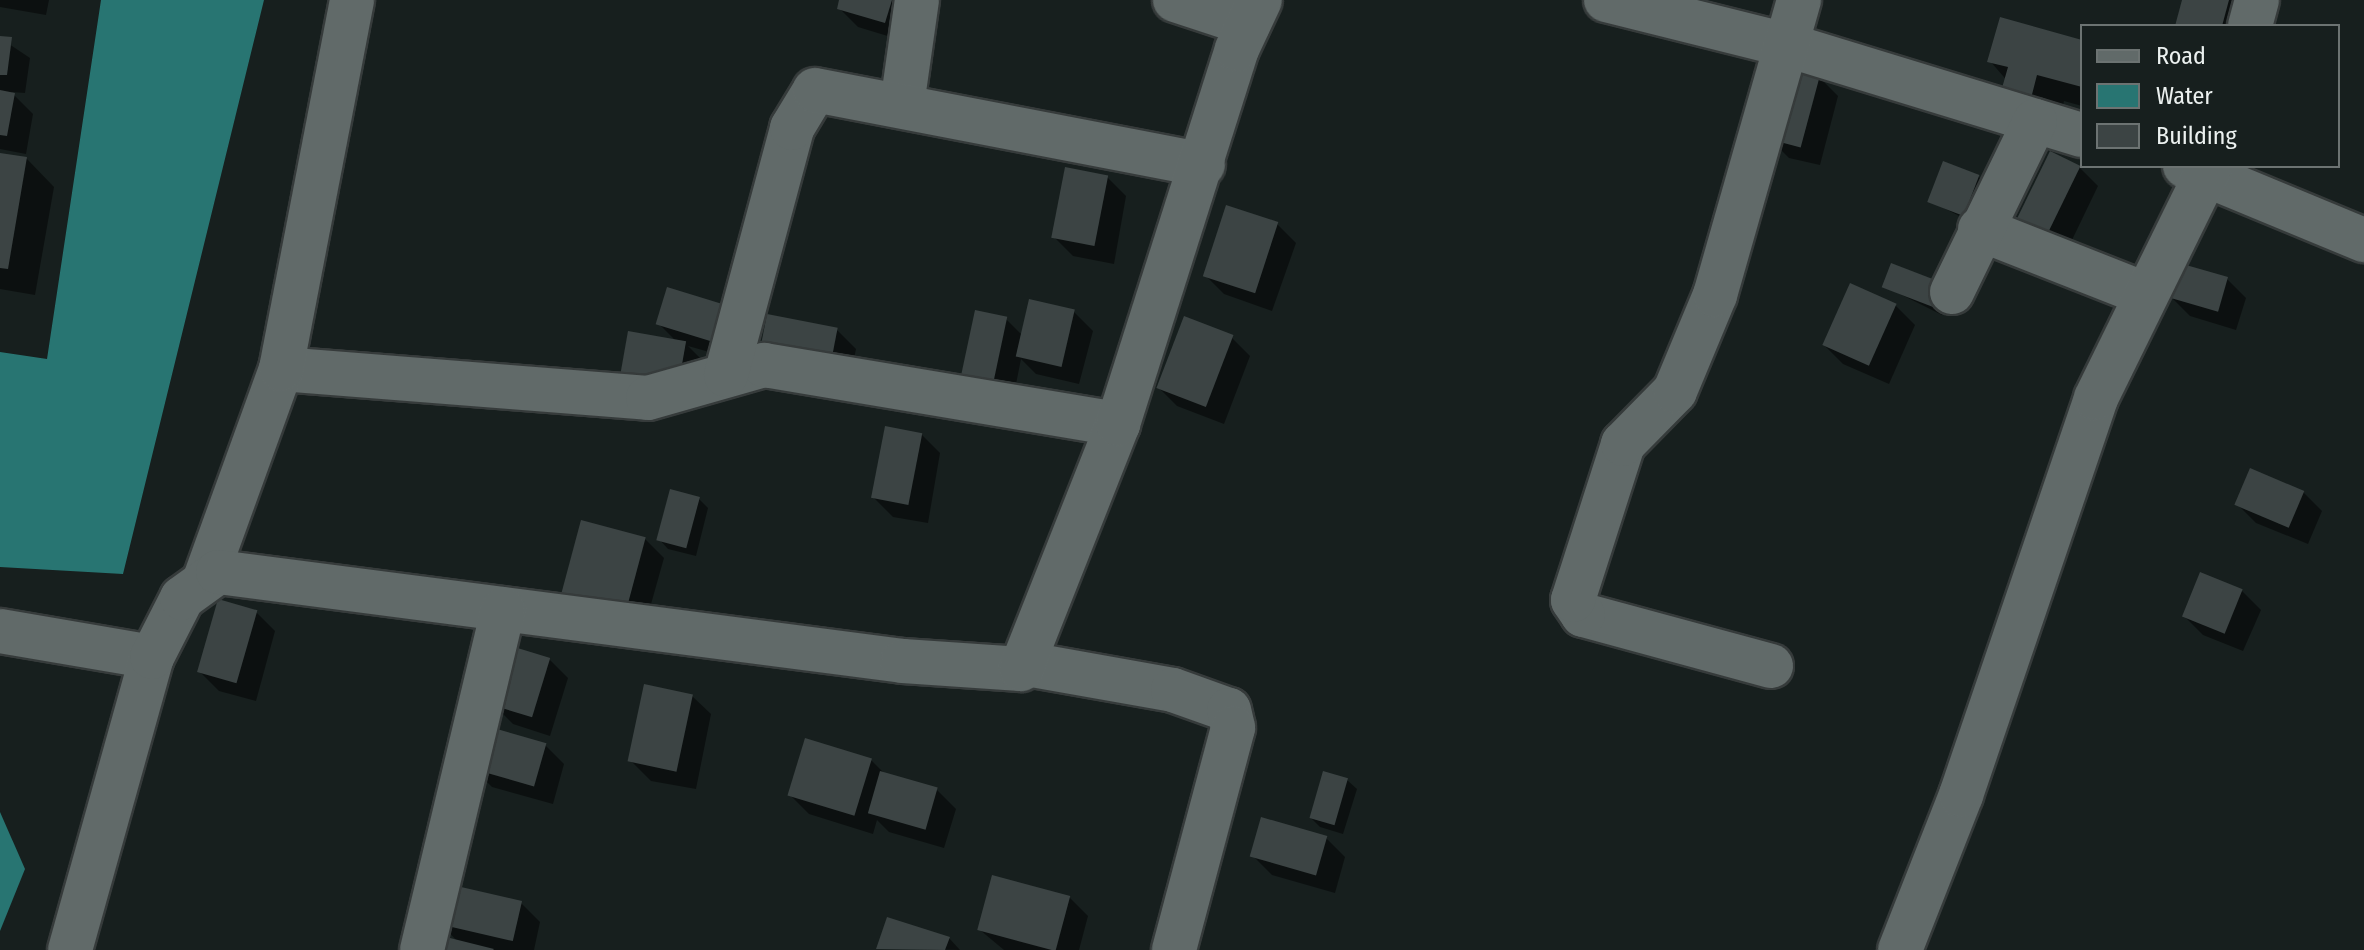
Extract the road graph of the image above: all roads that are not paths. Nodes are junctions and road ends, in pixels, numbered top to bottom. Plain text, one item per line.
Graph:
1 (352, 0) edge
2 (917, 0) edge
3 (1175, 0) edge
4 (1606, 0) edge
5 (1799, 0) edge
6 (2257, 0) edge
7 (1254, 12) edge
8 (2251, 24) edge
9 (1787, 45) junction
10 (902, 105) junction
11 (2035, 121) junction
12 (2080, 134) edge
13 (1203, 165) junction
14 (2201, 168) edge
15 (1980, 229) junction
16 (2364, 240) edge
17 (1952, 292) dead end
18 (2145, 294) junction
19 (281, 369) junction
20 (726, 375) junction
21 (1118, 424) junction
22 (206, 576) junction
23 (503, 609) junction
24 (0, 631) edge
25 (152, 657) junction
26 (1027, 664) junction
27 (1771, 666) dead end
28 (70, 950) edge
29 (422, 950) edge
30 (1174, 950) edge
31 (1900, 950) edge

1 - 19 street
2 - 10 street
3 - 7 street
4 - 9 street
5 - 9 street
6 - 8 street
7 - 13 street
9 - 11 street
9 - 27 street
10 - 13 street
10 - 20 street
11 - 12 street
11 - 15 street
13 - 21 street
14 - 16 street
14 - 18 street
15 - 17 street
15 - 18 street
18 - 31 street
19 - 20 street
19 - 22 street
20 - 21 street
21 - 26 street
22 - 23 street
22 - 25 street
23 - 26 street
23 - 29 street
24 - 25 street
25 - 28 street
26 - 30 street

